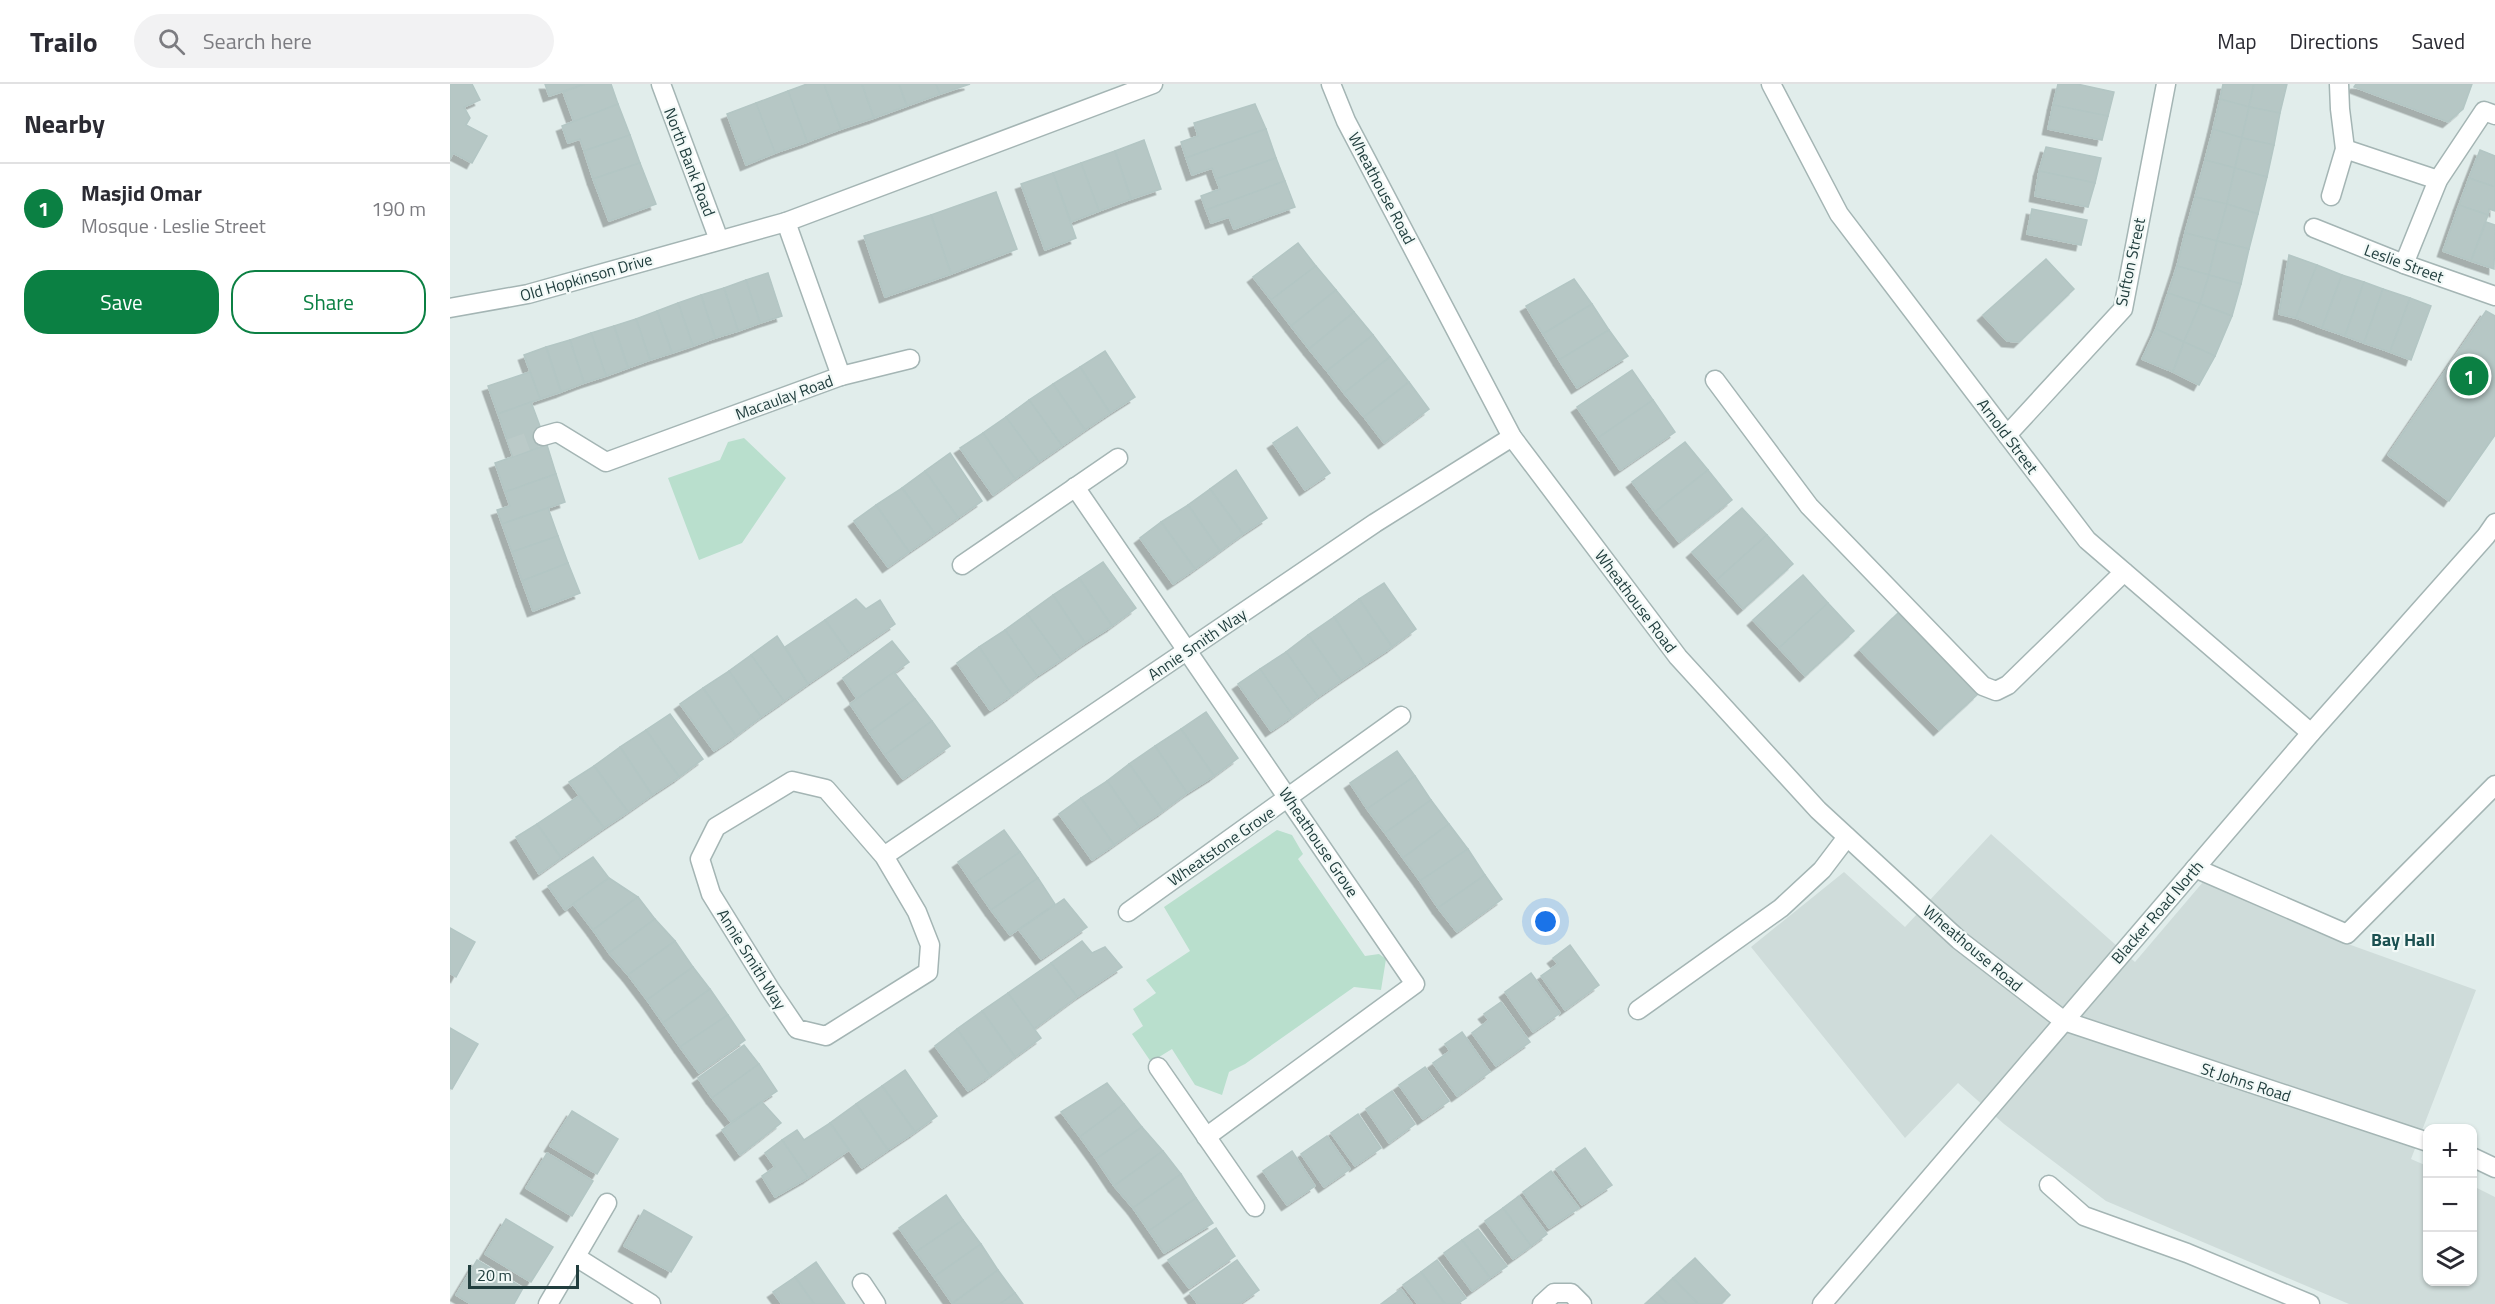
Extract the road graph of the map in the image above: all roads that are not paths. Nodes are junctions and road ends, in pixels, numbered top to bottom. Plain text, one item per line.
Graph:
1 (661, 84) edge
2 (1153, 84) edge
3 (1330, 84) edge
4 (1771, 84) edge
5 (2166, 84) edge
6 (2339, 84) edge
7 (2495, 115) edge
8 (2345, 149) junction
9 (2438, 180) junction
10 (2331, 196) dead end
11 (786, 222) junction
12 (2314, 228) dead end
13 (719, 240) junction
14 (2404, 264) junction
15 (2495, 296) edge
16 (450, 308) edge
17 (910, 359) dead end
18 (841, 376) junction
19 (1715, 380) dead end
20 (2007, 435) junction
21 (543, 436) tunnel mouth
22 (1512, 436) junction
23 (1118, 458) dead end
24 (1075, 487) junction
25 (2492, 534) edge
26 (962, 565) dead end
27 (2124, 572) junction
28 (1188, 650) junction
29 (1401, 716) dead end
30 (2311, 733) junction
31 (2495, 785) edge
32 (1289, 798) junction
33 (1847, 837) junction
34 (884, 856) junction
35 (2195, 868) junction
36 (1128, 912) dead end
37 (1638, 1010) dead end
38 (2064, 1021) junction
39 (1158, 1067) dead end
40 (1206, 1137) junction
41 (2423, 1141) edge
42 (2477, 1159) edge
43 (2494, 1164) edge
44 (2049, 1185) dead end
45 (607, 1203) dead end
46 (1254, 1207) dead end
47 (576, 1257) junction
48 (862, 1283) dead end
49 (548, 1304) edge
50 (651, 1304) edge
51 (876, 1304) edge
52 (1542, 1304) edge
53 (1582, 1304) edge
54 (1822, 1304) edge
55 (2310, 1304) edge

1 - 13 street, North Bank Road
2 - 11 street
3 - 22 street, Wheathouse Road
4 - 20 street, Arnold Street
5 - 20 street, Sufton Street
6 - 8 street
7 - 9 street
8 - 9 street
8 - 10 street
9 - 14 street
11 - 13 street
11 - 18 street, Macaulay Road
12 - 14 street, Leslie Street
13 - 16 street, Old Hopkinson Drive
14 - 15 street, Leslie Street
17 - 18 street
18 - 21 street, Macaulay Road
19 - 27 street
20 - 27 street, Arnold Street
22 - 28 street, Annie Smith Way
22 - 33 street, Wheathouse Road
23 - 24 street
24 - 26 street
24 - 28 street, Wheathouse Grove
25 - 30 street, Blacker Road North
27 - 30 street, Arnold Street
28 - 32 street, Wheathouse Grove
28 - 34 street, Annie Smith Way
29 - 32 street, Wheatstone Grove
30 - 35 street, Blacker Road North
31 - 35 street
32 - 36 street, Wheatstone Grove
32 - 40 street, Wheathouse Grove
33 - 37 street
33 - 38 street, Wheathouse Road
34 - 34 street, Annie Smith Way
35 - 38 street, Blacker Road North
38 - 41 street, St Johns Road
38 - 54 street, Blacker Road North
39 - 40 street
40 - 46 street
42 - 43 street
44 - 55 street
45 - 47 street
47 - 49 street
47 - 50 street
48 - 51 street
52 - 53 street

